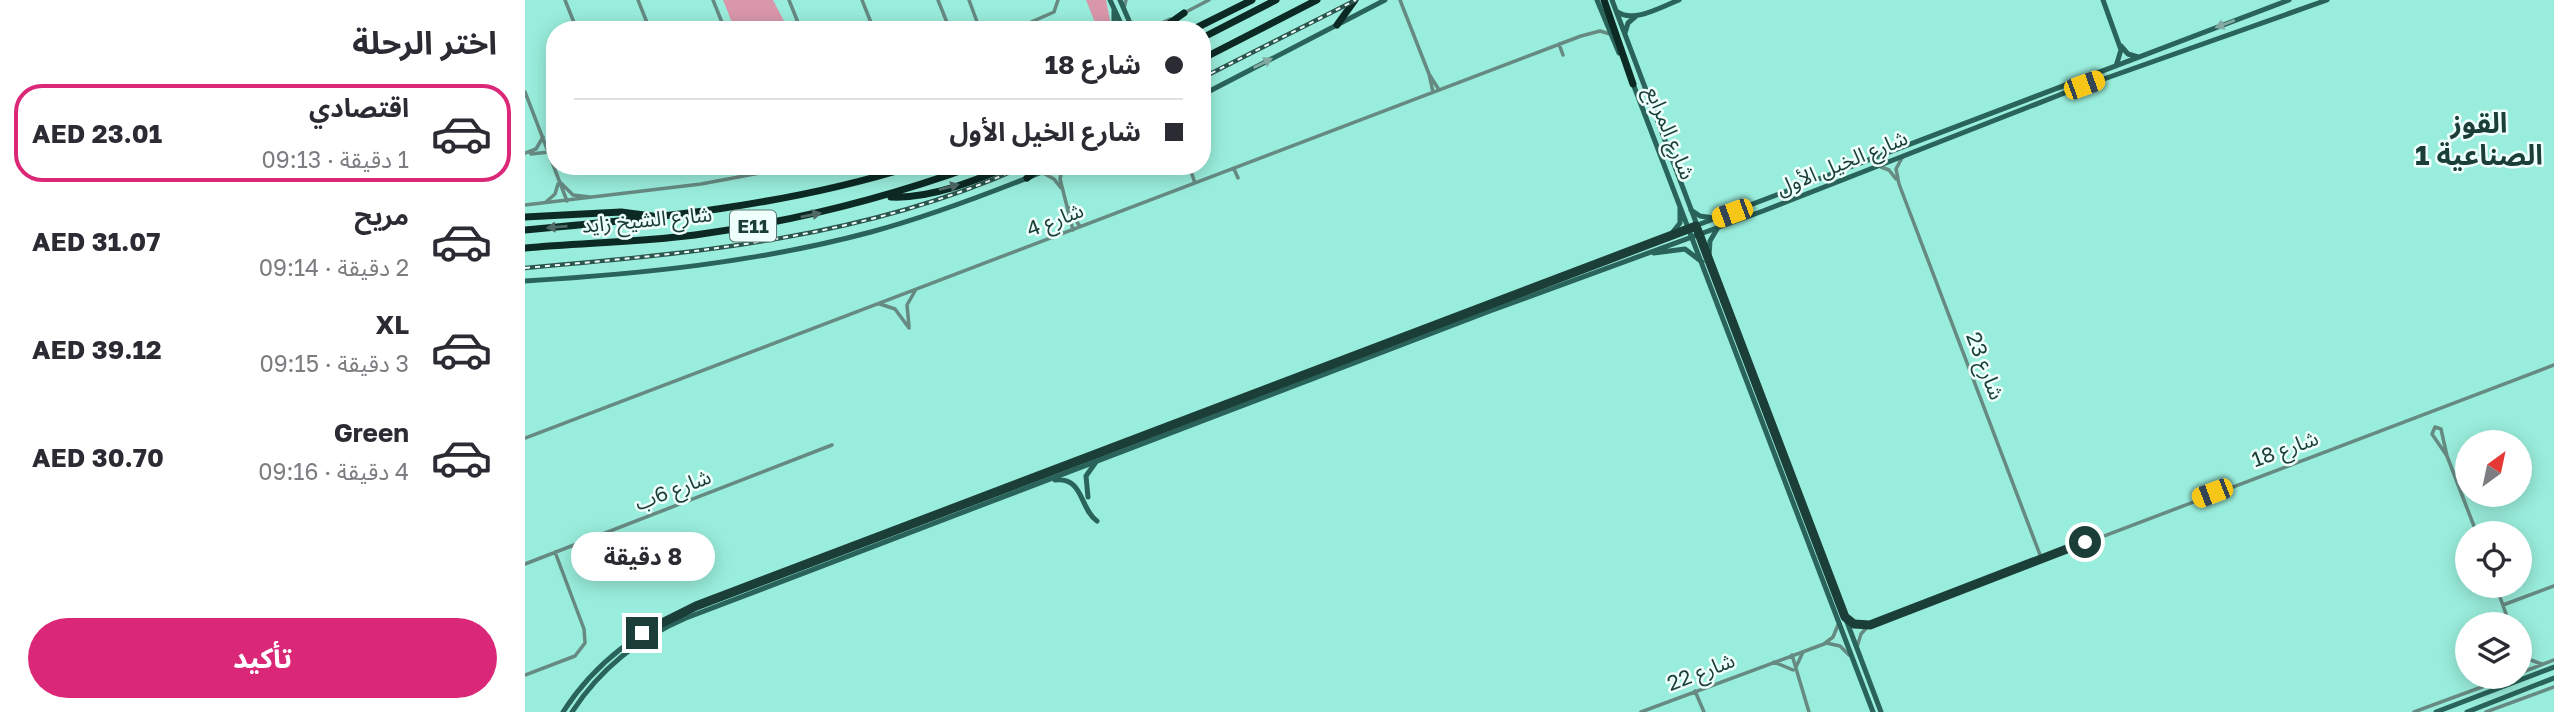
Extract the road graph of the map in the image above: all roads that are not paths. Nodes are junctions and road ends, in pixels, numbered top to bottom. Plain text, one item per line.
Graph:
1 (565, 0) edge
2 (638, 0) edge
3 (713, 0) edge
4 (789, 0) edge
5 (862, 0) edge
6 (938, 0) edge
7 (969, 0) edge
8 (1058, 0) edge
9 (1110, 0) edge
10 (1120, 0) edge
11 (1126, 0) edge
12 (1209, 0) edge
13 (1252, 0) edge
14 (1276, 0) edge
15 (1317, 0) edge
16 (1355, 0) edge
17 (1385, 0) edge
18 (1597, 0) edge
19 (1604, 0) edge
20 (1612, 0) edge
21 (1679, 0) edge
22 (2103, 0) edge
23 (2289, 0) edge
24 (2327, 0) edge
25 (1402, 1) edge
26 (1114, 7) junction
27 (1123, 10) junction
28 (1616, 11) junction
29 (1184, 13) junction
30 (1639, 15) junction
31 (1604, 16) junction
32 (573, 21) edge
33 (646, 21) edge
34 (721, 21) edge
35 (797, 21) edge
36 (870, 21) edge
37 (946, 21) edge
38 (977, 21) edge
39 (1034, 21) edge
40 (1114, 21) edge
41 (1125, 21) edge
42 (1128, 21) edge
43 (1167, 21) edge
44 (1173, 21) edge
45 (1210, 21) edge
46 (1337, 25) junction
47 (1595, 31) junction
48 (1211, 33) edge
49 (1612, 35) junction
50 (1625, 36) junction
51 (2119, 43) junction
52 (1559, 44) junction
53 (1211, 54) edge
54 (1563, 55) dead end
55 (2139, 57) junction
56 (2116, 66) junction
57 (1429, 74) junction
58 (1633, 84) junction
59 (1211, 90) edge
60 (1439, 90) junction
61 (525, 92) edge
62 (1433, 92) junction
63 (1313, 132) dead end
64 (1322, 135) junction
65 (543, 137) junction
66 (546, 144) edge
67 (546, 152) edge
68 (525, 154) edge
69 (1904, 155) junction
70 (1876, 166) junction
71 (1234, 169) junction
72 (558, 175) edge
73 (743, 175) edge
74 (879, 175) edge
75 (948, 175) edge
76 (983, 175) edge
77 (1031, 175) edge
78 (1048, 175) edge
79 (1060, 175) edge
80 (1192, 175) edge
81 (1027, 177) joint
82 (559, 178) junction
83 (1238, 178) dead end
84 (1195, 183) junction
85 (1899, 184) junction
86 (1062, 190) junction
87 (887, 196) junction
88 (1679, 197) junction
89 (601, 198) junction
90 (567, 201) junction
91 (542, 204) junction
92 (525, 205) edge
93 (1067, 206) junction
94 (1690, 209) junction
95 (525, 217) edge
96 (659, 218) junction
97 (1718, 219) junction
98 (1080, 227) junction
99 (1693, 227) junction
100 (1718, 227) junction
101 (525, 230) edge
102 (1073, 230) junction
103 (1671, 234) junction
104 (1696, 235) junction
105 (528, 249) edge
106 (1651, 252) junction
107 (1709, 259) junction
108 (1705, 266) junction
109 (525, 281) edge
110 (916, 289) junction
111 (878, 304) junction
112 (2554, 365) edge
113 (525, 438) edge
114 (832, 445) dead end
115 (2447, 456) junction
116 (1097, 461) junction
117 (1045, 482) junction
118 (1088, 497) dead end
119 (1097, 521) dead end
120 (2472, 521) edge
121 (555, 552) junction
122 (2042, 560) junction
123 (525, 564) edge
124 (2554, 586) edge
125 (2500, 598) edge
126 (2503, 605) junction
127 (2505, 612) edge
128 (1841, 618) junction
129 (1870, 625) junction
130 (1824, 644) junction
131 (1856, 648) junction
132 (1803, 651) junction
133 (1790, 656) junction
134 (2554, 660) edge
135 (2532, 661) edge
136 (1772, 662) junction
137 (2544, 664) junction
138 (2554, 667) edge
139 (1856, 668) junction
140 (2532, 668) edge
141 (1794, 670) junction
142 (525, 676) edge
143 (2554, 678) edge
144 (2554, 687) edge
145 (2476, 689) edge
146 (1695, 691) junction
147 (563, 712) edge
148 (572, 712) edge
149 (1641, 712) edge
150 (1704, 712) edge
151 (1809, 712) edge
152 (1873, 712) edge
153 (1881, 712) edge
154 (2414, 712) edge
155 (2436, 712) edge
156 (2466, 712) edge
157 (2486, 712) edge

1 - 32 street
2 - 33 street
3 - 34 street
4 - 35 street
5 - 36 street
6 - 37 street
7 - 38 street
8 - 39 street
9 - 26 main road
10 - 27 main road
11 - 27 street
12 - 29 street
13 - 45 highway
14 - 48 highway
15 - 53 highway
16 - 46 highway
17 - 46 main road
18 - 31 main road, شارع المرابع
19 - 58 highway
20 - 28 main road, شارع المرابع
21 - 30 main road
22 - 51 main road
23 -> 55 main road, شارع الخيل الأول
24 - 69 main road, شارع الخيل الأول
25 - 57 street
26 - 40 main road
26 - 41 main road
27 - 42 main road
28 - 30 main road
28 - 50 main road, شارع المرابع
29 - 43 street
29 - 44 highway
30 - 50 main road
31 - 47 street
31 - 49 main road, شارع المرابع
59 -> 46 main road
47 - 49 street
47 - 52 street, شارع 4
49 - 58 main road, شارع المرابع
50 - 94 main road, شارع المرابع
51 - 55 main road
51 - 56 main road
52 - 54 street
52 - 60 street, شارع 4
55 - 56 main road, شارع الخيل الأول
56 - 97 main road, شارع الخيل الأول
57 - 60 street
57 - 62 street
58 - 88 main road, شارع المرابع
60 - 62 street, شارع 4
61 - 65 street
62 - 64 street, شارع 4
63 - 64 street
64 - 71 street, شارع 4
65 - 66 street
65 - 68 street
67 - 68 street
69 - 70 main road, شارع الخيل الأول
69 - 85 street
70 - 85 street
70 - 100 main road, شارع الخيل الأول
71 - 83 street
71 - 84 street, شارع 4
72 - 82 street
73 - 89 street
74 - 96 highway, شارع الشيخ زايد / E11
75 - 87 highway, شارع الشيخ زايد / E11
87 -> 76 highway
77 - 81 highway
78 - 86 street
79 - 86 street
80 - 84 street
81 - 109 main road
82 - 89 street
82 - 90 street
82 - 91 street
84 - 98 street, شارع 4
85 - 122 street, شارع 23
86 - 93 street
105 -> 87 highway, شارع الشيخ زايد / E11
88 - 99 main road, شارع المرابع
88 - 103 main road
89 - 90 street
90 - 91 street
91 - 92 street
93 - 98 street
93 - 102 street
94 - 97 main road
94 - 99 main road, شارع المرابع
95 - 96 highway
96 -> 101 highway, شارع الشيخ زايد / E11
97 - 99 main road, شارع الخيل الأول
98 - 102 street, شارع 4
99 - 103 main road, شارع الخيل الأول
99 - 104 main road, شارع المرابع
100 - 104 main road, شارع الخيل الأول
100 - 107 main road
102 - 110 street, شارع 4
103 - 147 main road, شارع الخيل الأول
104 - 106 main road, شارع الخيل الأول
104 - 107 main road, شارع المرابع
104 - 108 main road, شارع المرابع
106 - 108 main road
106 - 116 main road, شارع الخيل الأول
107 - 128 main road, شارع المرابع
108 - 128 main road, شارع المرابع
110 - 111 street, شارع 4
110 - 111 street
111 - 113 street, شارع 4
112 - 122 street, شارع 18
114 - 121 street, شارع 6ب
115 - 115 street
115 - 120 street
116 - 117 main road, شارع الخيل الأول
116 - 118 main road
117 - 119 main road
117 - 148 main road, شارع الخيل الأول
121 - 123 street, شارع 6ب
121 - 142 street
122 - 129 street, شارع 18
124 - 126 street
125 - 126 street
126 - 127 street
128 - 129 street
128 - 130 street
128 - 131 main road, شارع المرابع
128 - 139 main road, شارع المرابع
129 - 131 street
130 - 132 street, شارع 22
130 - 139 street
131 - 153 main road, شارع المرابع
132 - 133 street, شارع 22
132 - 141 street
133 - 136 street, شارع 22
133 - 141 street
134 - 137 street
135 - 137 street
136 - 141 street
136 - 146 street, شارع 22
137 - 140 street
138 - 155 main road
139 - 152 main road, شارع المرابع
141 - 151 street
143 - 156 main road
144 - 157 street
145 - 154 street
146 - 149 street, شارع 22
146 - 150 street

